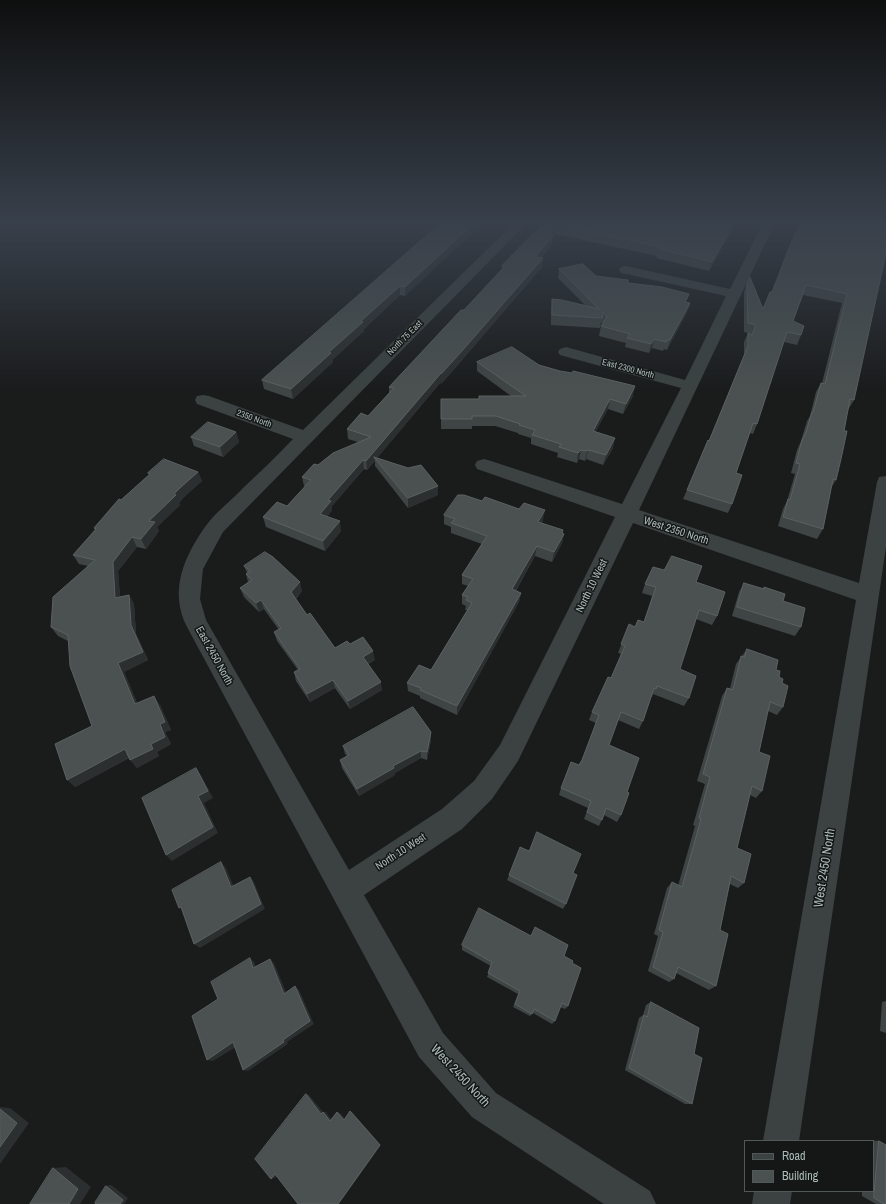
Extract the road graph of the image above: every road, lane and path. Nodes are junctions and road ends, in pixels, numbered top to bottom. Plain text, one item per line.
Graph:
1 (465, 279) edge
2 (668, 279) edge
3 (741, 279) edge
4 (735, 294) junction
5 (566, 352) dead end
6 (690, 386) junction
7 (203, 400) dead end
8 (306, 437) junction
9 (484, 465) dead end
10 (886, 482) edge
11 (627, 515) junction
12 (868, 595) junction
13 (345, 890) junction
14 (781, 1140) edge
15 (774, 1192) edge
16 (637, 1204) edge
17 (771, 1204) edge

1 - 8 street, North 75 East
2 - 4 street
3 - 4 street, North 10 West
4 - 6 street, North 10 West
5 - 6 street, East 2300 North
6 - 11 street, North 10 West
7 - 8 street, 2350 North
8 - 13 street, East 2450 North
9 - 11 street, West 2350 North
10 - 12 street, West 2450 North
11 - 12 street, West 2350 North
11 - 13 street, North 10 West
12 - 14 street, West 2450 North
13 - 16 street, West 2450 North
15 - 17 street

